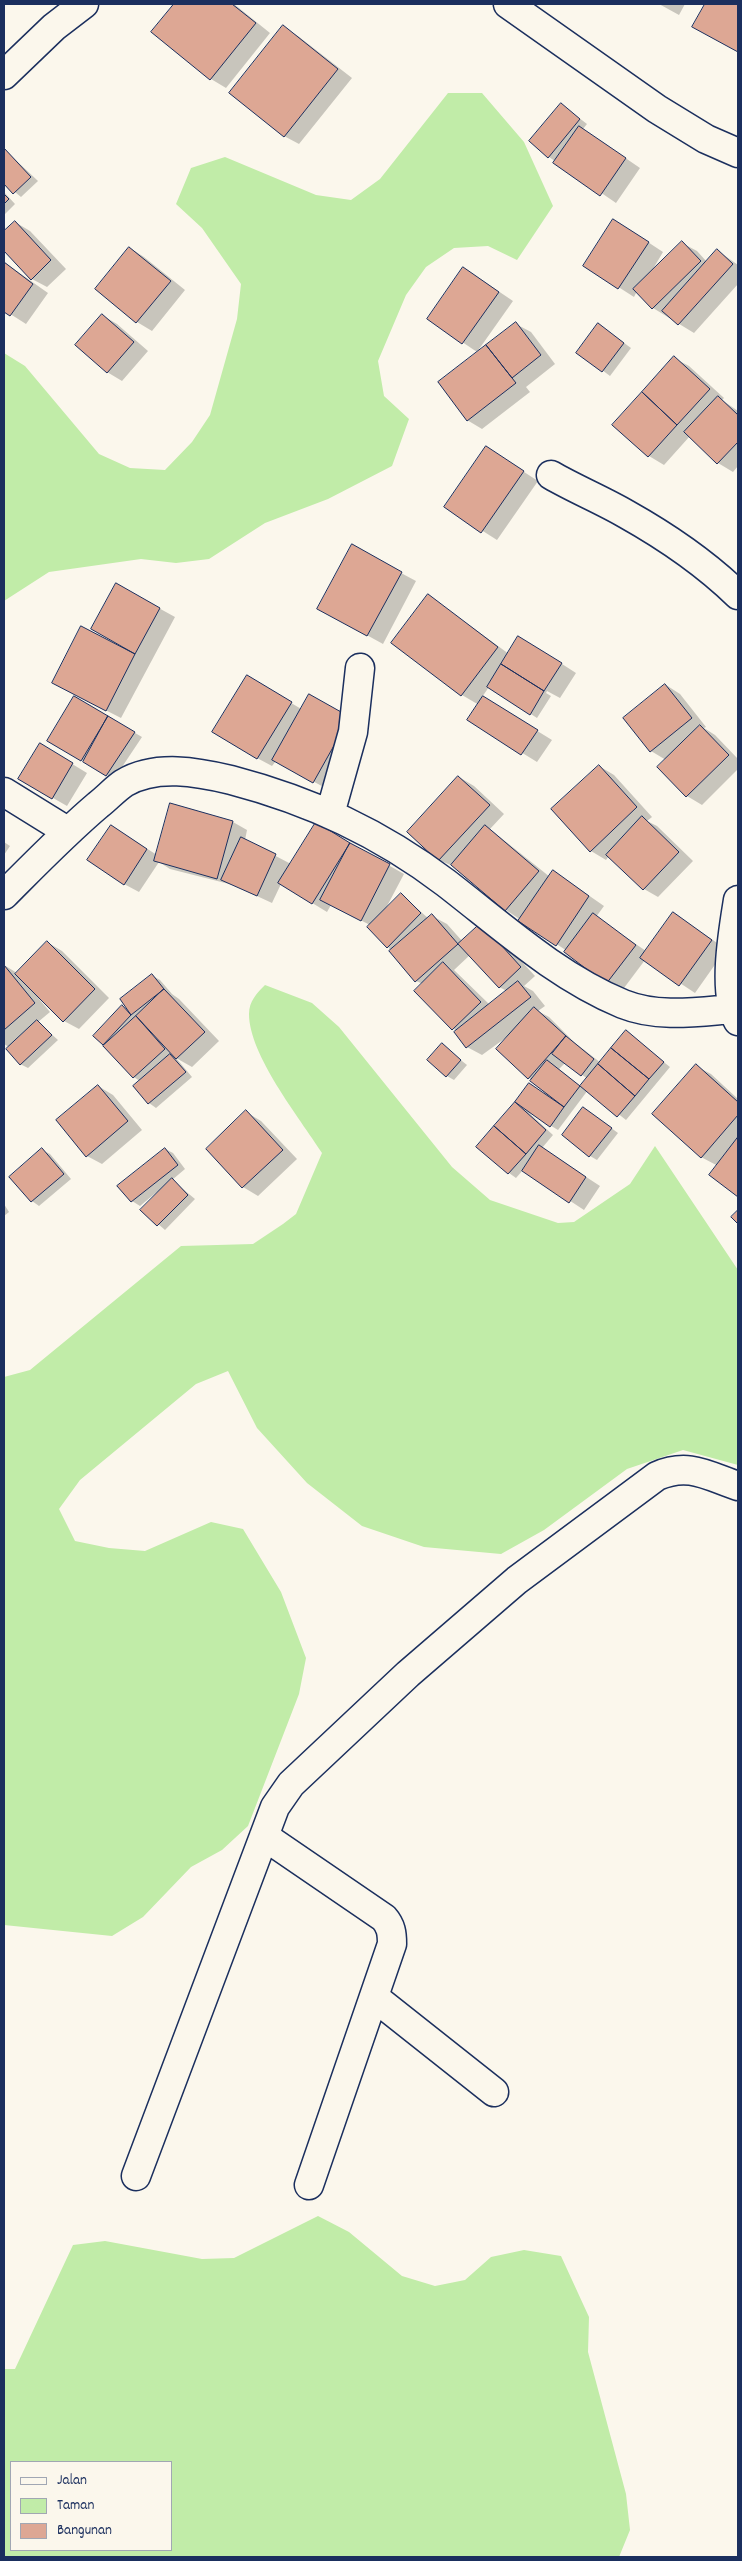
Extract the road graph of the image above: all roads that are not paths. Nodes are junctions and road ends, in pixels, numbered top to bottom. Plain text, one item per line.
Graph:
1 (84, 4) edge
2 (508, 4) edge
3 (4, 75) edge
4 (738, 153) edge
5 (551, 475) dead end
6 (738, 595) edge
7 (360, 668) dead end
8 (4, 792) edge
9 (330, 814) junction
10 (67, 831) junction
11 (4, 895) edge
12 (738, 900) edge
13 (735, 1015) edge
14 (738, 1486) edge
15 (264, 1836) junction
16 (374, 1997) junction
17 (494, 2092) dead end
18 (136, 2176) dead end
19 (309, 2185) dead end

1 - 3 street
2 - 4 street
5 - 6 street
7 - 9 street
8 - 10 street
9 - 10 street
9 - 13 street
10 - 11 street
12 - 13 street
14 - 15 street
15 - 16 street
15 - 18 street
16 - 17 street
16 - 19 street

